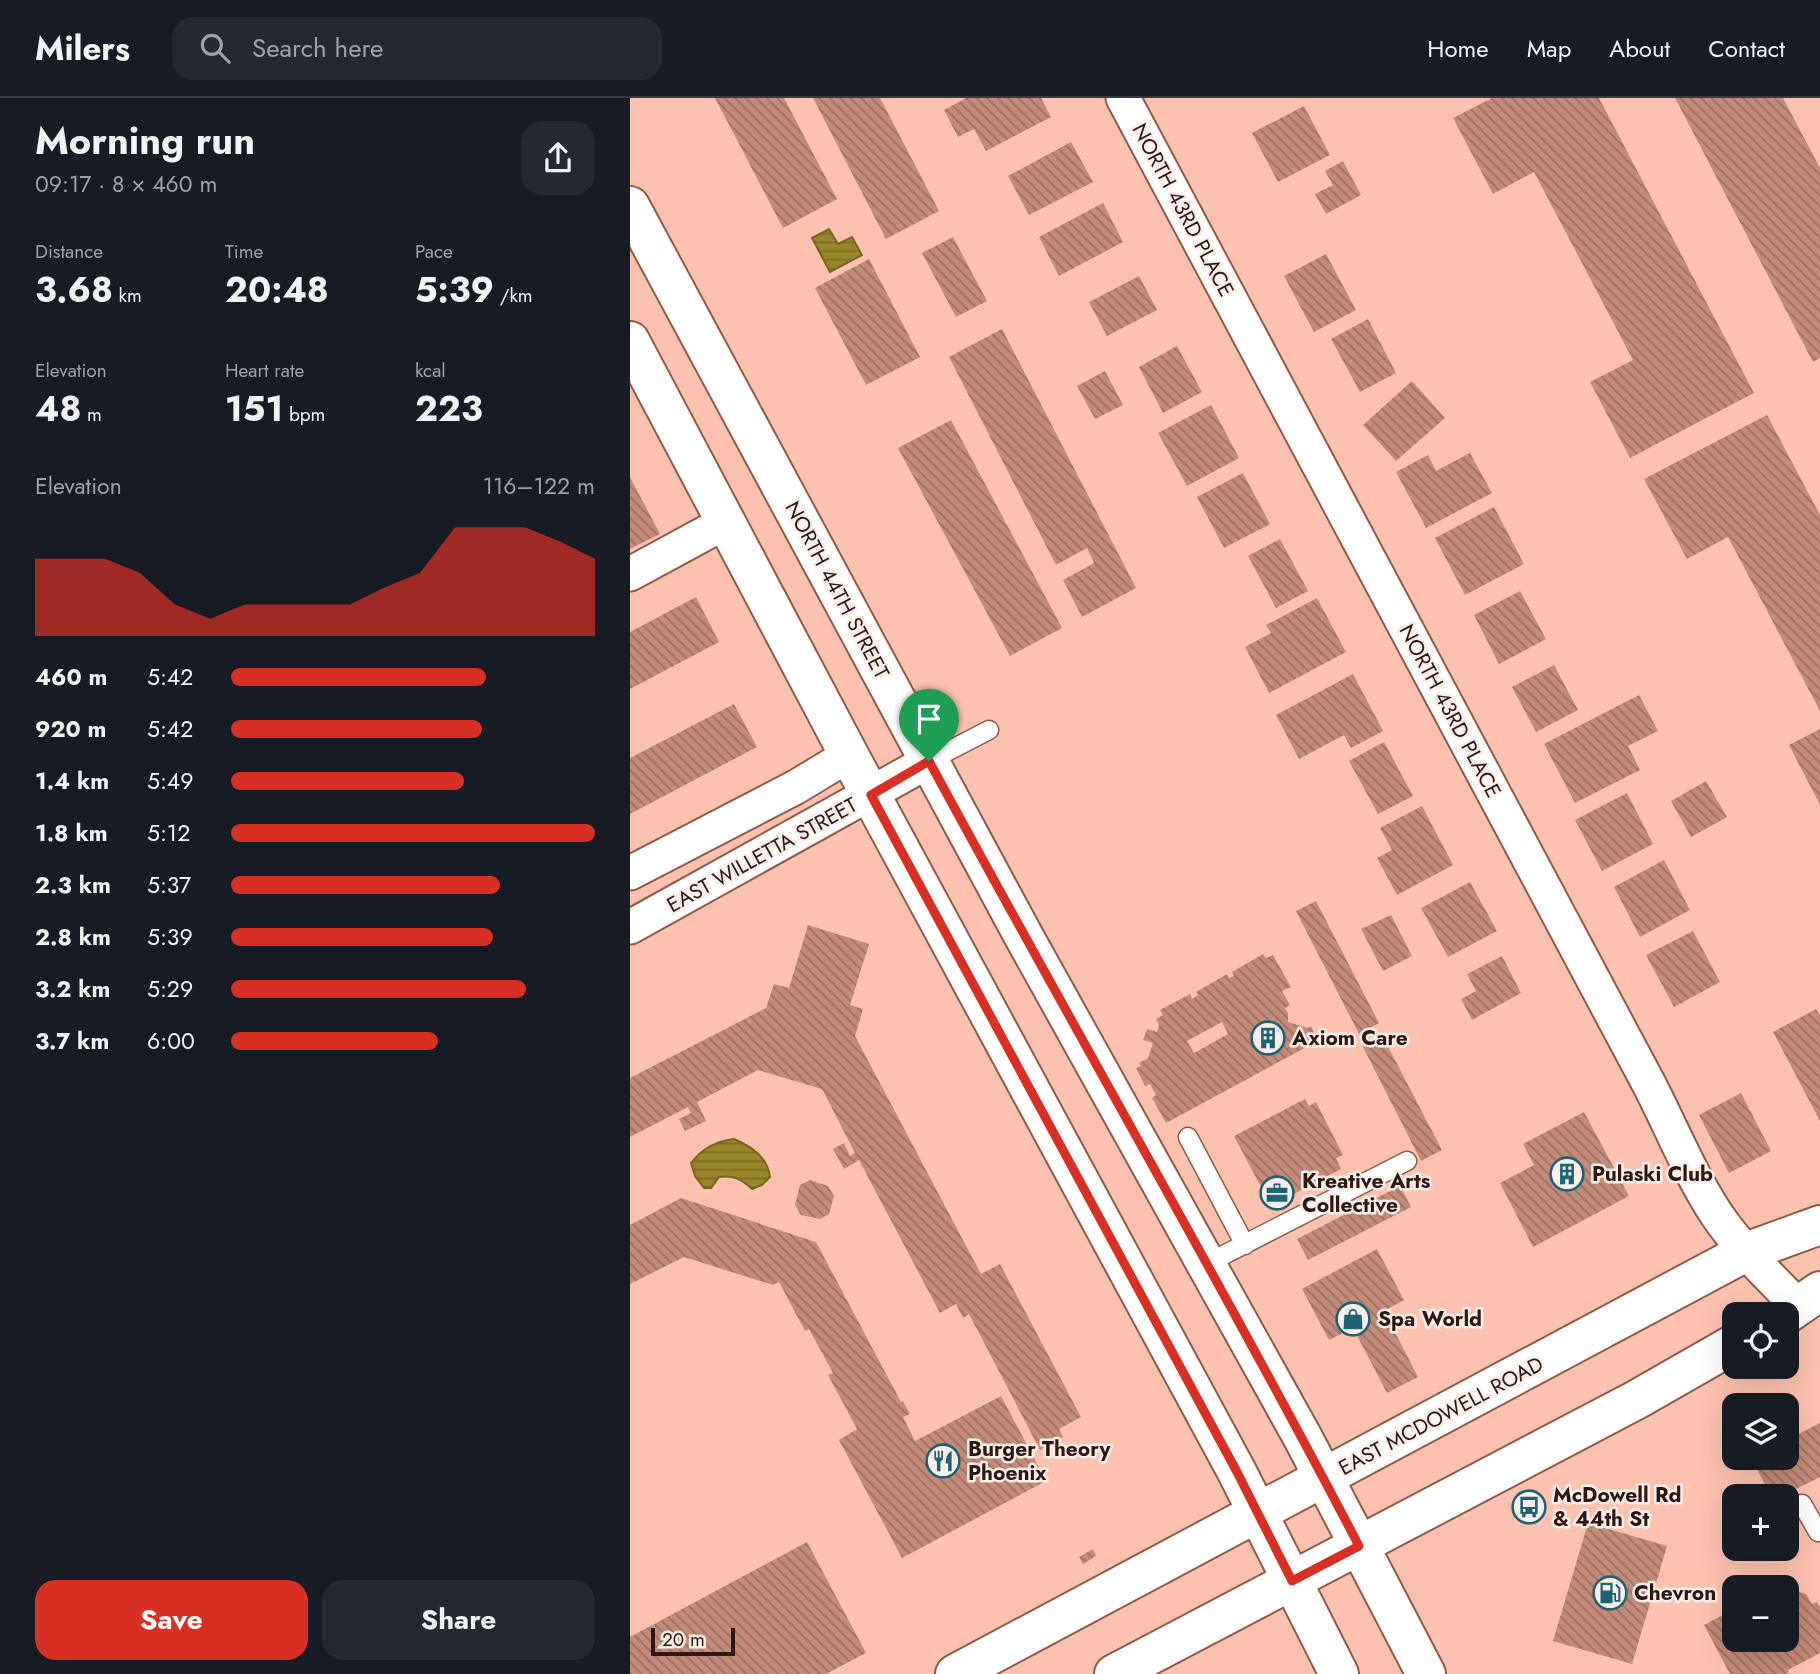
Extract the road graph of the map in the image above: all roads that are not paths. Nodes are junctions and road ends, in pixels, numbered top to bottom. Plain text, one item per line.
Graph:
1 (1123, 98) edge
2 (630, 206) edge
3 (630, 341) edge
4 (726, 522) junction
5 (630, 574) edge
6 (989, 730) dead end
7 (849, 755) junction
8 (929, 761) junction
9 (871, 795) junction
10 (630, 873) edge
11 (630, 927) edge
12 (1188, 1137) dead end
13 (1407, 1161) dead end
14 (1820, 1225) edge
15 (1245, 1245) junction
16 (1746, 1252) junction
17 (1206, 1264) junction
18 (1802, 1304) edge
19 (1722, 1351) edge
20 (1324, 1479) junction
21 (1802, 1504) dead end
22 (1258, 1514) junction
23 (1818, 1532) dead end
24 (1359, 1546) junction
25 (1292, 1581) junction
26 (955, 1674) edge
27 (1114, 1674) edge
28 (1339, 1674) edge
29 (1426, 1674) edge

1 - 16 street, NORTH 43RD PLACE
2 - 8 main road, NORTH 44TH STREET
3 - 4 main road
4 - 5 street
4 - 7 main road
6 - 8 lane
7 - 9 main road
7 - 10 street
8 - 9 street, EAST WILLETTA STREET
8 - 17 main road, NORTH 44TH STREET
9 - 11 street, EAST WILLETTA STREET
9 - 22 main road
12 - 15 lane
13 - 15 lane
14 - 16 main road, EAST MCDOWELL ROAD
15 - 17 lane
16 - 18 street, NORTH 43RD PLACE
16 - 20 main road, EAST MCDOWELL ROAD
17 - 20 main road, NORTH 44TH STREET
19 - 24 main road
20 - 22 main road, EAST MCDOWELL ROAD
20 - 24 main road, NORTH 44TH STREET
21 - 23 lane
22 - 25 main road
22 - 26 main road, EAST MCDOWELL ROAD
24 - 25 main road
24 - 29 main road, NORTH 44TH STREET
25 - 27 main road
25 - 28 main road

